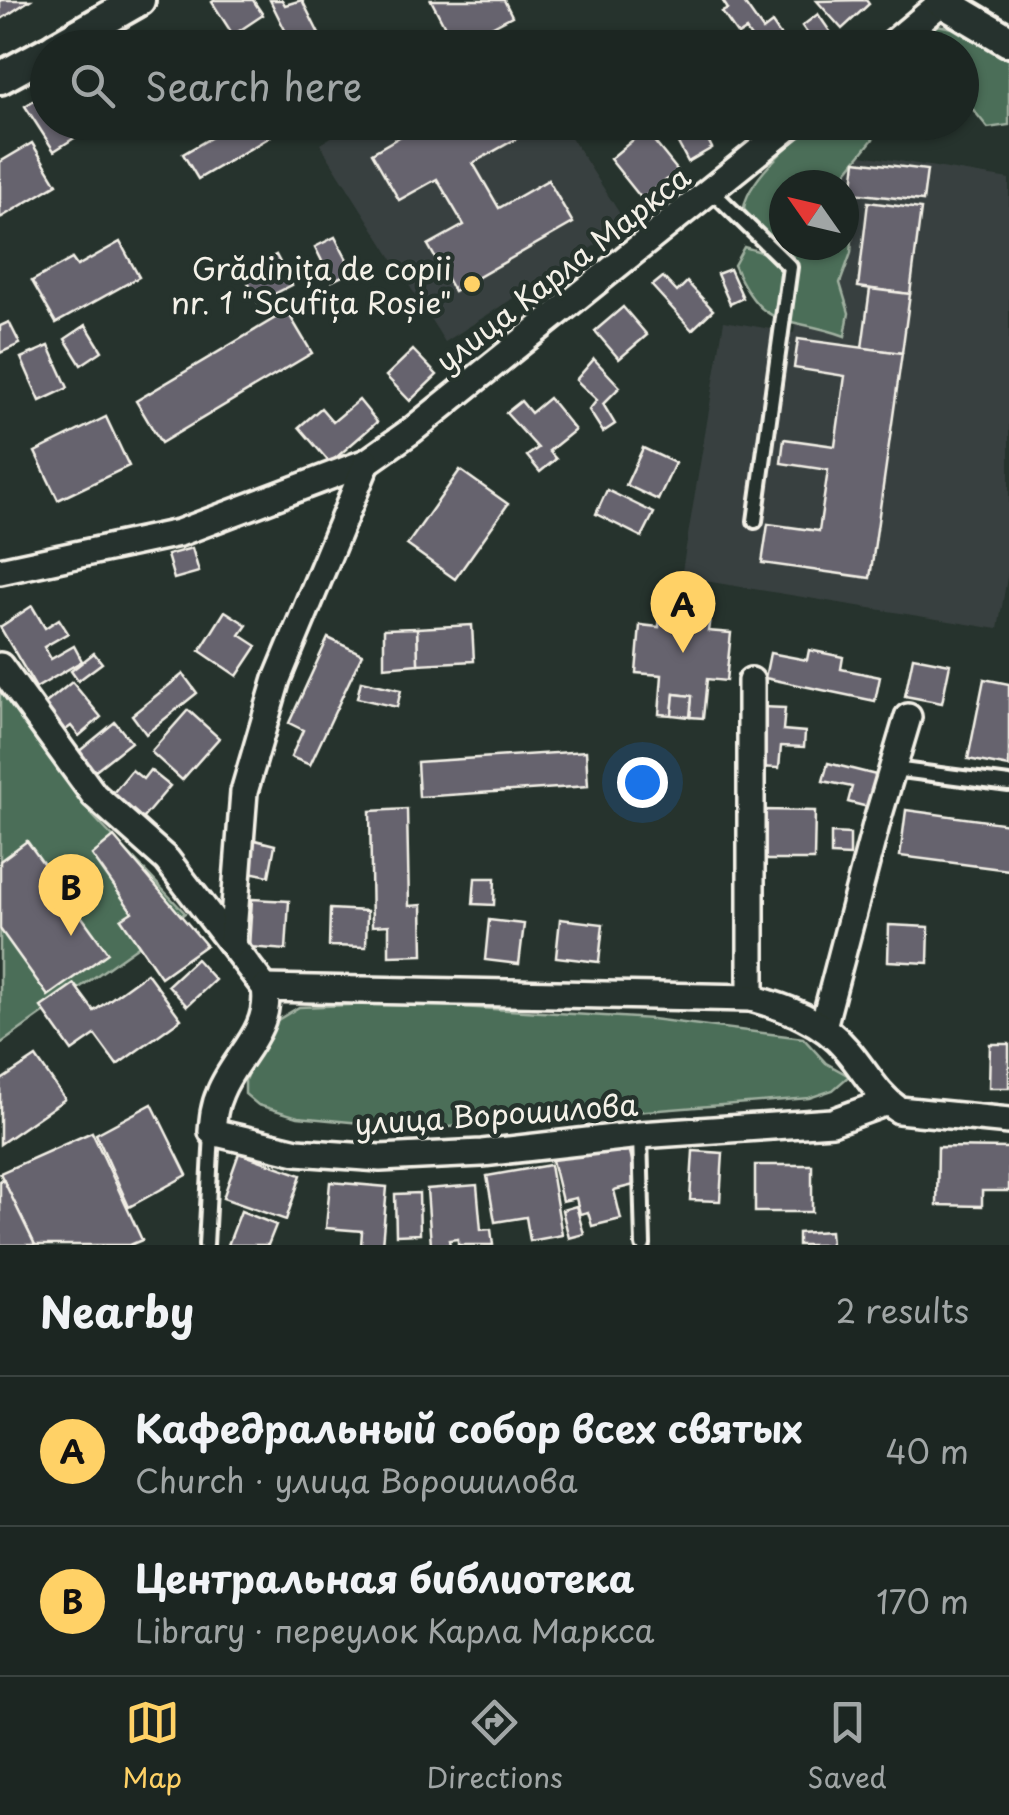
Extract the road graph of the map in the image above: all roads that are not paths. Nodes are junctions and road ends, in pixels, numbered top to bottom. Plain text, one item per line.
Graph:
1 (140, 0) edge
2 (941, 1) edge
3 (87, 30) edge
4 (908, 30) edge
5 (1009, 41) edge
6 (30, 62) edge
7 (0, 78) edge
8 (774, 140) edge
9 (712, 191) junction
10 (367, 462) junction
11 (755, 520) dead end
12 (0, 571) edge
13 (0, 666) edge
14 (751, 681) dead end
15 (908, 717) dead end
16 (894, 769) junction
17 (1009, 784) edge
18 (232, 944) junction
19 (265, 988) junction
20 (751, 998) junction
21 (823, 1026) junction
22 (887, 1102) junction
23 (1009, 1122) edge
24 (212, 1132) junction
25 (640, 1135) junction
26 (206, 1245) edge
27 (643, 1245) edge

1 - 3 street
2 - 4 street
2 - 5 street
6 - 7 street
8 - 9 street, улица Карла Маркса
9 - 10 street, улица Карла Маркса
9 - 11 lane
10 - 12 street, улица Карла Маркса
10 - 18 street, улица Карла Маркса
13 - 18 street
14 - 20 street
15 - 16 street
16 - 17 lane
16 - 21 street
18 - 19 street
19 - 20 street
19 - 24 street
20 - 21 street
21 - 22 street
22 - 23 street
22 - 25 street, улица Ворошилова
24 - 25 street, улица Ворошилова
24 - 26 lane
25 - 27 lane

